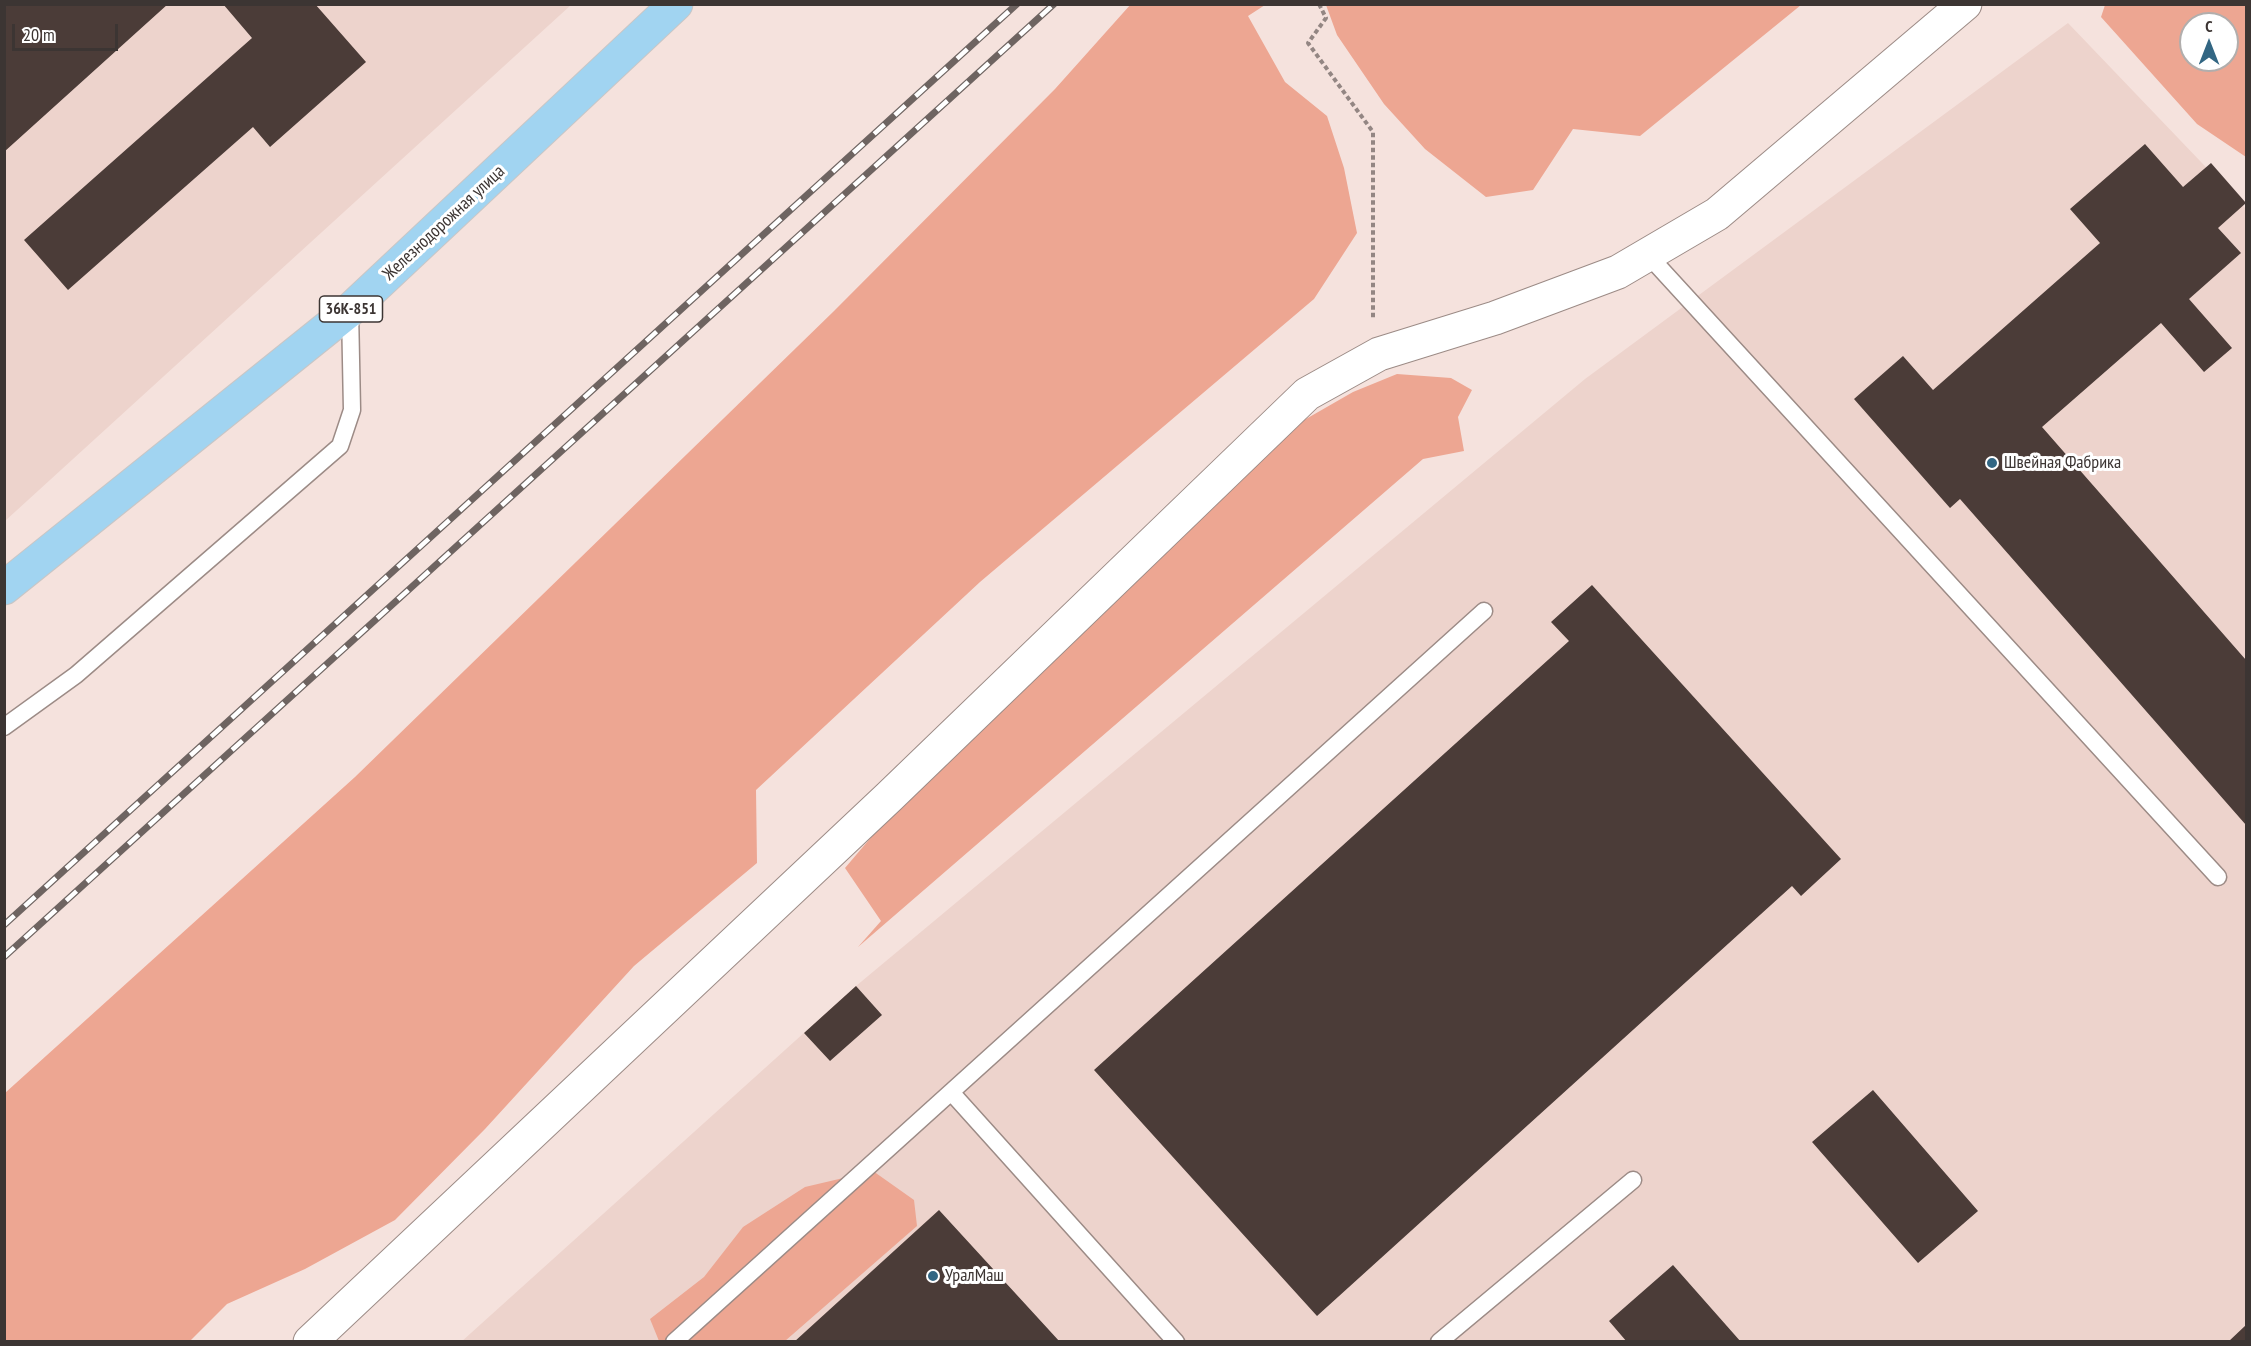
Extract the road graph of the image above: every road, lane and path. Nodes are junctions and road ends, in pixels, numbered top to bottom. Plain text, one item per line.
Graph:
1 (676, 4) edge
2 (1318, 4) edge
3 (1965, 4) edge
4 (1648, 255) junction
5 (350, 310) junction
6 (1379, 354) junction
7 (4, 588) edge
8 (1484, 611) dead end
9 (4, 727) edge
10 (2218, 877) dead end
11 (951, 1092) junction
12 (1633, 1180) dead end
13 (310, 1341) edge
14 (674, 1341) edge
15 (1176, 1341) edge
16 (1439, 1341) edge

1 - 5 main road, Железнодорожная улица / 36К-851
2 - 6 path
3 - 4 street
4 - 6 street
4 - 10 lane
5 - 7 main road, Железнодорожная улица / 36К-851
5 - 9 lane
6 - 13 street
8 - 11 lane
11 - 14 lane
11 - 15 lane
12 - 16 lane

